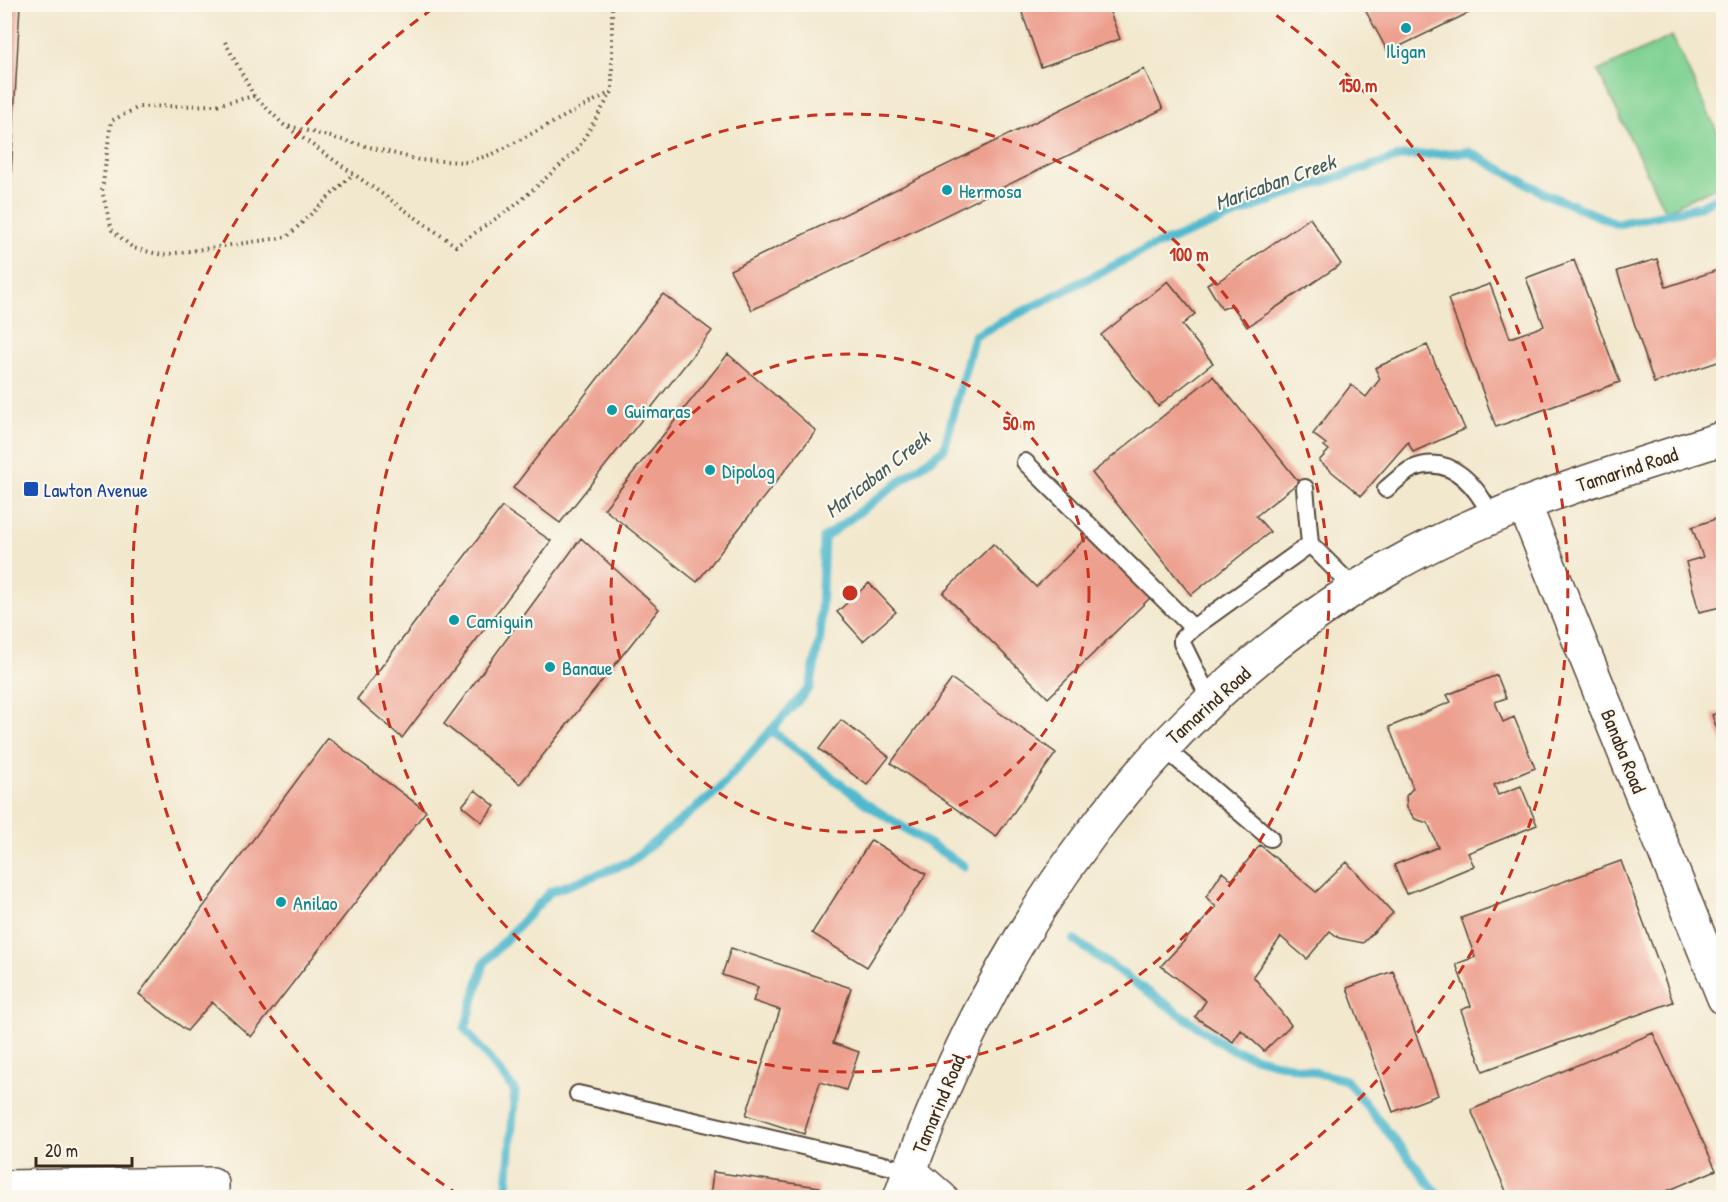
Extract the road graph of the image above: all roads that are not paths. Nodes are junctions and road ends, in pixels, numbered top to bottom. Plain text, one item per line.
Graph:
1 (1724, 438) edge
2 (1025, 462) dead end
3 (1305, 488) dead end
4 (1386, 489) dead end
5 (1524, 504) junction
6 (1492, 517) junction
7 (1310, 544) junction
8 (1355, 589) junction
9 (1193, 628) junction
10 (1211, 702) junction
11 (1162, 746) junction
12 (1270, 838) dead end
13 (1724, 998) edge
14 (578, 1094) dead end
15 (905, 1184) edge
16 (4, 1187) edge
17 (212, 1197) edge
18 (941, 1197) edge

1 - 5 street, Tamarind Road
2 - 9 lane
3 - 7 lane
4 - 6 lane
5 - 6 street, Tamarind Road
5 - 13 street, Banaba Road
6 - 8 street, Tamarind Road
7 - 8 lane
7 - 9 lane
8 - 10 street, Tamarind Road
9 - 10 lane
10 - 11 street, Tamarind Road
11 - 12 lane
11 - 15 street, Tamarind Road
14 - 15 lane
15 - 18 street
16 - 17 street

